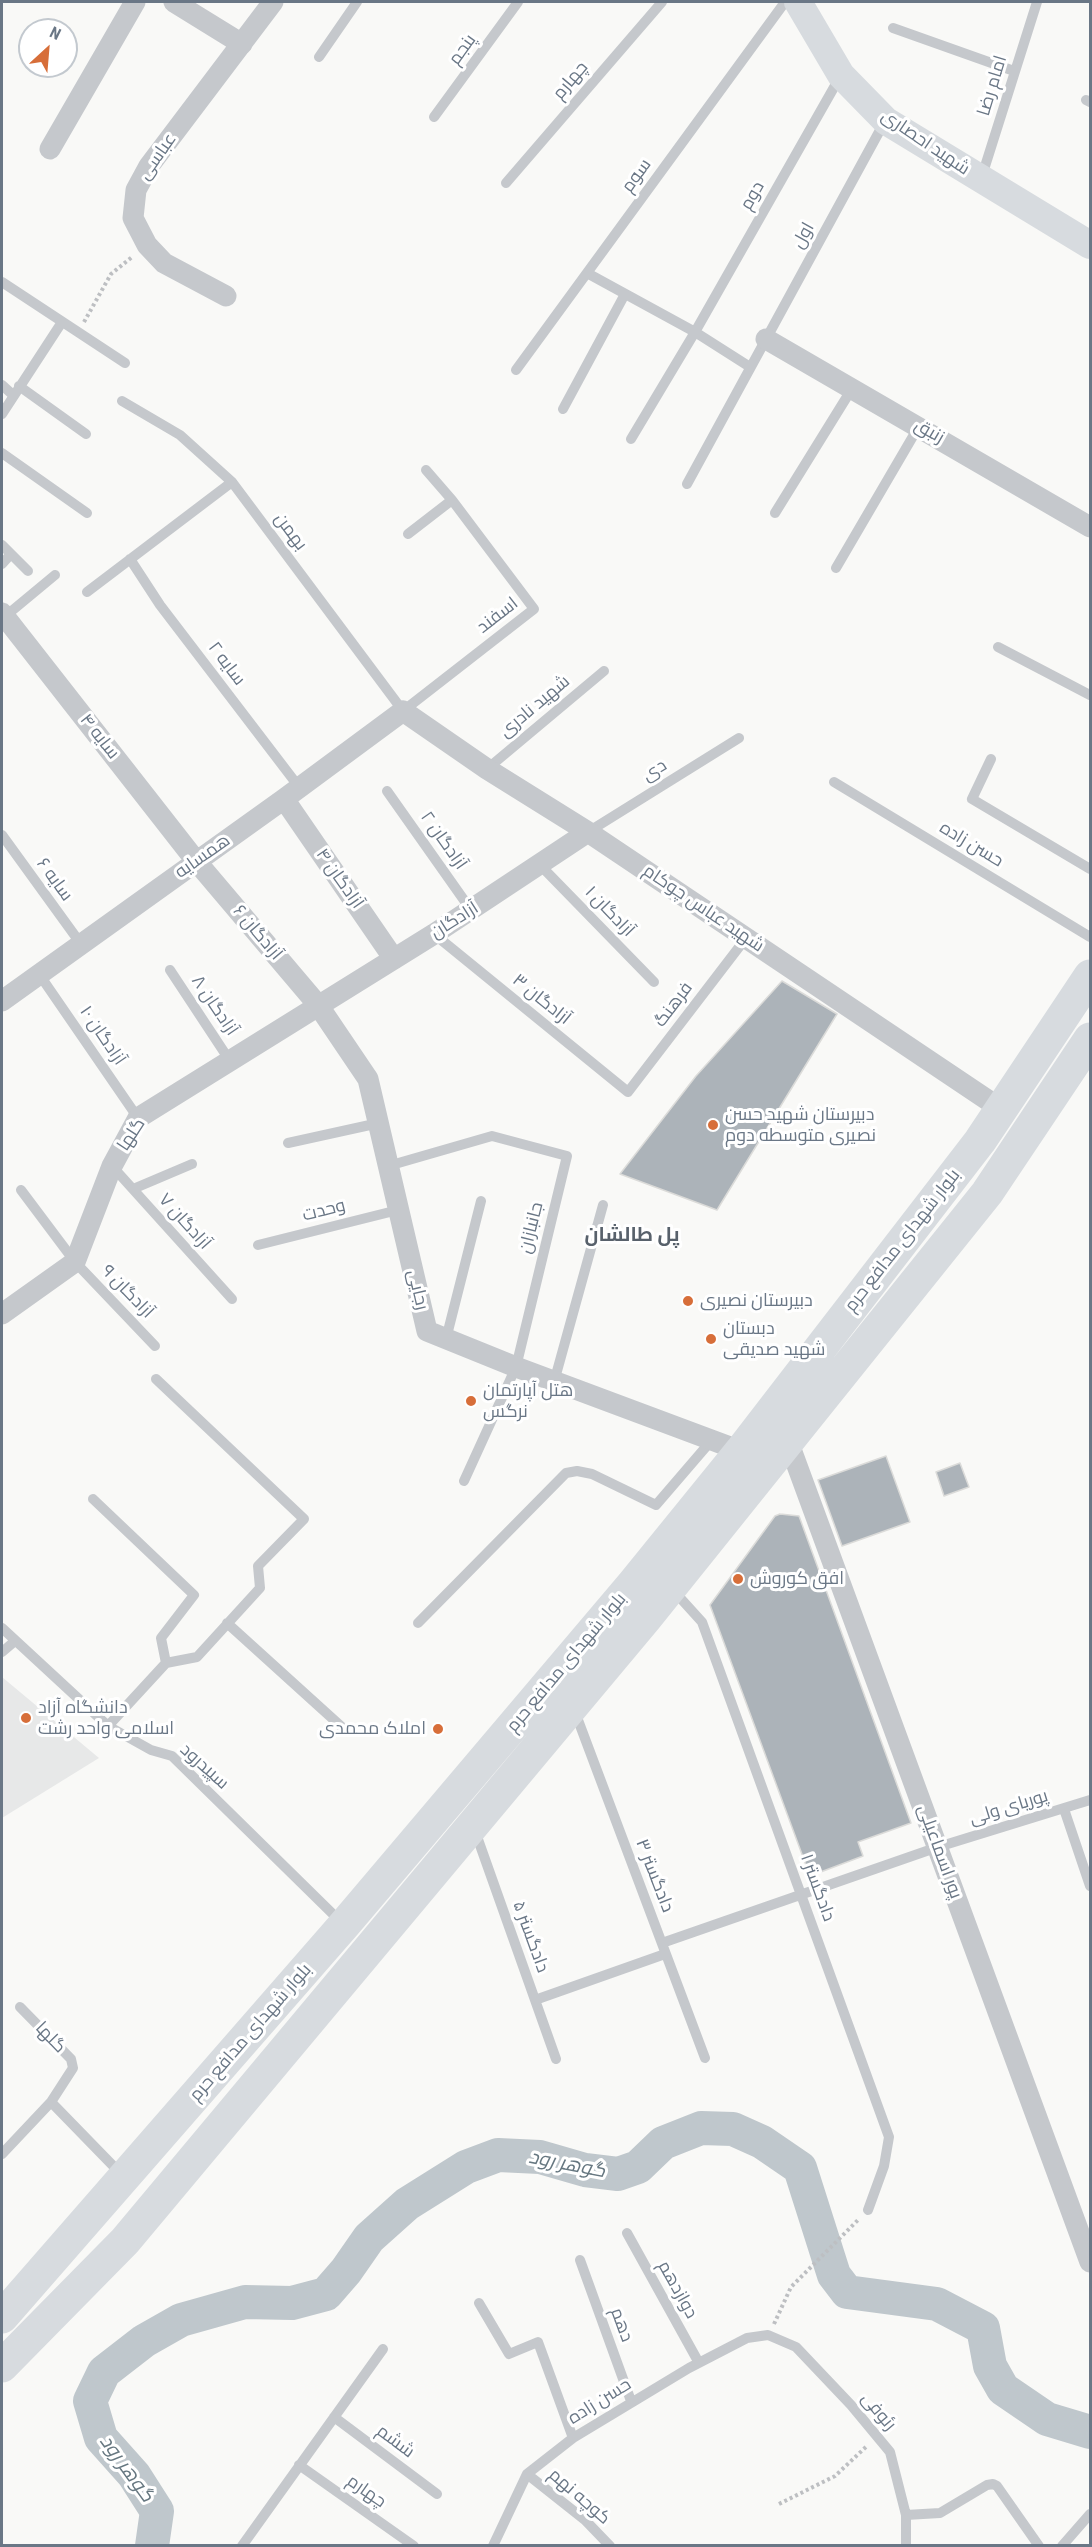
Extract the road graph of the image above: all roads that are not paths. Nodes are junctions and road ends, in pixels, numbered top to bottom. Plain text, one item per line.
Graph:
1 (135, 2) edge
2 (174, 2) edge
3 (273, 2) edge
4 (357, 2) edge
5 (518, 2) edge
6 (662, 2) edge
7 (785, 2) edge
8 (798, 2) edge
9 (1037, 2) edge
10 (893, 28) dead end
11 (242, 44) junction
12 (319, 57) dead end
13 (1014, 71) junction
14 (841, 75) junction
15 (435, 117) dead end
16 (886, 121) junction
17 (50, 149) dead end
18 (981, 180) junction
19 (506, 183) dead end
20 (1090, 245) edge
21 (587, 273) junction
22 (2, 282) edge
23 (625, 294) junction
24 (226, 296) dead end
25 (62, 322) junction
26 (695, 332) junction
27 (766, 339) junction
28 (125, 363) dead end
29 (750, 367) junction
30 (516, 370) dead end
31 (2, 385) edge
32 (853, 387) junction
33 (16, 390) junction
34 (122, 401) dead end
35 (563, 409) dead end
36 (2, 414) edge
37 (919, 426) junction
38 (86, 434) dead end
39 (631, 439) dead end
40 (2, 453) edge
41 (426, 470) dead end
42 (232, 482) junction
43 (687, 484) dead end
44 (452, 500) junction
45 (87, 513) dead end
46 (775, 513) dead end
47 (1090, 527) edge
48 (408, 534) dead end
49 (2, 545) edge
50 (11, 554) junction
51 (130, 559) junction
52 (2, 564) edge
53 (836, 568) dead end
54 (28, 571) dead end
55 (55, 575) dead end
56 (87, 592) dead end
57 (3, 616) edge
58 (999, 647) dead end
59 (604, 671) dead end
60 (1090, 695) edge
61 (403, 711) junction
62 (739, 738) dead end
63 (991, 759) dead end
64 (487, 769) junction
65 (834, 782) dead end
66 (387, 791) dead end
67 (292, 793) junction
68 (588, 832) junction
69 (2, 835) edge
70 (196, 861) junction
71 (541, 866) junction
72 (1090, 869) edge
73 (471, 910) junction
74 (434, 934) junction
75 (1090, 937) edge
76 (747, 938) junction
77 (81, 944) junction
78 (394, 959) junction
79 (170, 970) dead end
80 (39, 974) junction
81 (1090, 976) edge
82 (654, 982) dead end
83 (2, 1001) edge
84 (318, 1005) junction
85 (1090, 1039) edge
86 (230, 1060) junction
87 (628, 1092) joint
88 (1001, 1109) junction
89 (138, 1118) junction
90 (379, 1123) junction
91 (288, 1143) dead end
92 (192, 1164) dead end
93 (112, 1166) junction
94 (388, 1166) junction
95 (133, 1189) junction
96 (21, 1190) dead end
97 (481, 1201) dead end
98 (603, 1205) dead end
99 (398, 1210) junction
100 (258, 1245) dead end
101 (75, 1262) junction
102 (232, 1299) dead end
103 (2, 1314) edge
104 (446, 1339) junction
105 (155, 1346) dead end
106 (516, 1367) junction
107 (156, 1379) dead end
108 (554, 1382) junction
109 (788, 1441) junction
110 (726, 1446) junction
111 (464, 1481) dead end
112 (93, 1498) dead end
113 (670, 1588) junction
114 (227, 1623) junction
115 (418, 1623) dead end
116 (2, 1628) edge
117 (617, 1628) junction
118 (15, 1641) junction
119 (2, 1652) edge
120 (166, 1662) junction
121 (572, 1706) junction
122 (108, 1726) junction
123 (344, 1729) dead end
124 (1090, 1800) edge
125 (1064, 1809) junction
126 (473, 1825) junction
127 (938, 1847) junction
128 (1090, 1886) edge
129 (801, 1893) junction
130 (344, 1925) junction
131 (663, 1948) junction
132 (535, 2000) junction
133 (20, 2007) dead end
134 (705, 2058) dead end
135 (556, 2059) dead end
136 (51, 2102) junction
137 (2, 2154) edge
138 (124, 2178) junction
139 (868, 2210) dead end
140 (627, 2233) dead end
141 (580, 2260) dead end
142 (1090, 2262) edge
143 (479, 2304) dead end
144 (2, 2317) edge
145 (768, 2335) joint
146 (383, 2349) dead end
147 (699, 2363) junction
148 (2, 2366) edge
149 (631, 2401) junction
150 (334, 2417) junction
151 (573, 2438) junction
152 (299, 2465) junction
153 (527, 2474) junction
154 (437, 2494) dead end
155 (1090, 2514) edge
156 (906, 2515) junction
157 (242, 2546) edge
158 (414, 2546) edge
159 (493, 2546) edge
160 (609, 2546) edge
161 (906, 2546) edge
162 (1038, 2546) edge
163 (1062, 2546) edge

1 - 17 street
2 - 11 street
3 - 11 street, عباسی
4 - 12 lane
5 - 15 lane, پنجم
6 - 19 lane, چهارم
7 - 21 lane, سوم
8 - 14 street, شهید احصاری
9 - 13 lane, امام رضا
10 - 13 lane
11 - 24 street, عباسی
13 - 18 lane, امام رضا
14 - 16 street, شهید احصاری
14 - 26 lane, دوم
16 - 18 street, شهید احصاری
16 - 27 lane, اول
18 - 20 street, شهید احصاری
21 - 23 lane
21 - 30 lane, سوم
22 - 25 lane
23 - 26 lane
23 - 35 lane
25 - 28 lane
25 - 33 lane
26 - 29 lane
26 - 39 lane, دوم
27 - 29 lane, اول
27 - 32 street, زنبق
29 - 43 lane, اول
31 - 33 lane
32 - 37 street, زنبق
32 - 46 lane
33 - 36 lane
33 - 38 lane
34 - 42 lane, بهمن
37 - 47 street, زنبق
37 - 53 lane
40 - 45 lane
41 - 44 lane, اسفند
42 - 51 lane
42 - 61 lane, بهمن
44 - 48 lane
44 - 61 lane, اسفند
49 - 50 lane
50 - 52 lane
50 - 54 lane
51 - 56 lane
51 - 67 lane, سایه ۲
55 - 57 lane
57 - 70 street, سایه ۴
58 - 60 lane
59 - 64 lane, شهید نادری
61 - 64 street, شهید عباس چوکام
61 - 67 street, همسایه
62 - 68 lane, دی
63 - 72 lane
64 - 68 street, شهید عباس چوکام
65 - 75 lane, حسن زاده
66 - 73 lane, آزادگان ۲
67 - 70 street, همسایه
67 - 78 street, آزادگان ۴
68 - 71 street, آزادگان
68 - 76 street, شهید عباس چوکام
69 - 77 lane, سایه ۶
70 - 77 street, همسایه
70 - 84 street, آزادگان ۶
71 - 73 street, آزادگان
71 - 82 lane, آزادگان ۱
73 - 74 street, آزادگان
74 - 78 street, آزادگان
74 - 87 lane, آزادگان ۳
76 - 87 lane, فرهنگ
76 - 88 street, شهید عباس چوکام
77 - 80 street, همسایه
78 - 84 street, آزادگان
79 - 86 lane, آزادگان ۸
80 - 83 street, همسایه
80 - 89 lane, آزادگان ۱۰
81 - 88 main road, بلوار شهدای مدافع حرم
84 - 86 street, گلها
84 - 90 street, رجایی
85 - 109 main road, بلوار شهدای مدافع حرم
86 - 89 street, گلها
88 - 110 main road, بلوار شهدای مدافع حرم
89 - 93 street, گلها
90 - 91 lane
90 - 94 street, رجایی
92 - 95 lane
93 - 95 lane, آزادگان ۷
93 - 101 street, گلها
94 - 99 street, رجایی
94 - 106 lane, جانبازان
95 - 102 lane, آزادگان ۷
96 - 101 lane, آزادگان ۹
97 - 104 lane
98 - 108 lane
99 - 100 lane, وحدت
99 - 104 street, رجایی
101 - 103 street
101 - 105 lane, آزادگان ۹
104 - 106 street, رجایی
106 - 108 street, رجایی
106 - 111 lane, جانبازان
107 - 114 lane
108 - 110 street, رجایی
109 - 113 main road, بلوار شهدای مدافع حرم
109 - 127 street, پور اسماعیلی
110 - 115 lane
110 - 117 main road, بلوار شهدای مدافع حرم
112 - 120 lane
113 - 117 main road, بلوار شهدای مدافع حرم
113 - 129 lane, دادگستر ۱
114 - 120 lane
114 - 123 lane
116 - 118 lane, سپیدرود
117 - 121 main road, بلوار شهدای مدافع حرم
117 - 130 main road, بلوار شهدای مدافع حرم
118 - 119 lane
118 - 122 lane, سپیدرود
120 - 122 lane
121 - 126 main road, بلوار شهدای مدافع حرم
121 - 131 lane, دادگستر ۳
122 - 130 lane, سپیدرود
124 - 125 lane, پوریای ولی
125 - 127 lane, پوریای ولی
125 - 128 lane
126 - 132 lane, دادگستر ۵
126 - 148 main road, بلوار شهدای مدافع حرم
127 - 129 lane, پوریای ولی
127 - 142 street, پور اسماعیلی
129 - 131 lane, پوریای ولی
129 - 139 lane, دادگستر ۱
130 - 138 main road, بلوار شهدای مدافع حرم
131 - 132 lane, پوریای ولی
131 - 134 lane, دادگستر ۳
132 - 135 lane, دادگستر ۵
133 - 136 lane, گلها
136 - 137 lane, گلها
136 - 138 lane
138 - 144 main road, بلوار شهدای مدافع حرم
140 - 147 lane, دوازدهم
141 - 149 lane, دهم
143 - 151 lane
145 - 147 lane, حسن زاده
145 - 156 lane, رئوفی
146 - 150 lane
147 - 149 lane, حسن زاده
149 - 151 lane, حسن زاده
150 - 152 lane
150 - 154 lane, ششم
151 - 153 lane, حسن زاده
152 - 157 lane
152 - 158 lane, چهارم
153 - 159 lane, حسن زاده
153 - 160 lane, کوچه نهم
155 - 163 lane
156 - 161 lane, رئوفی
156 - 162 lane

